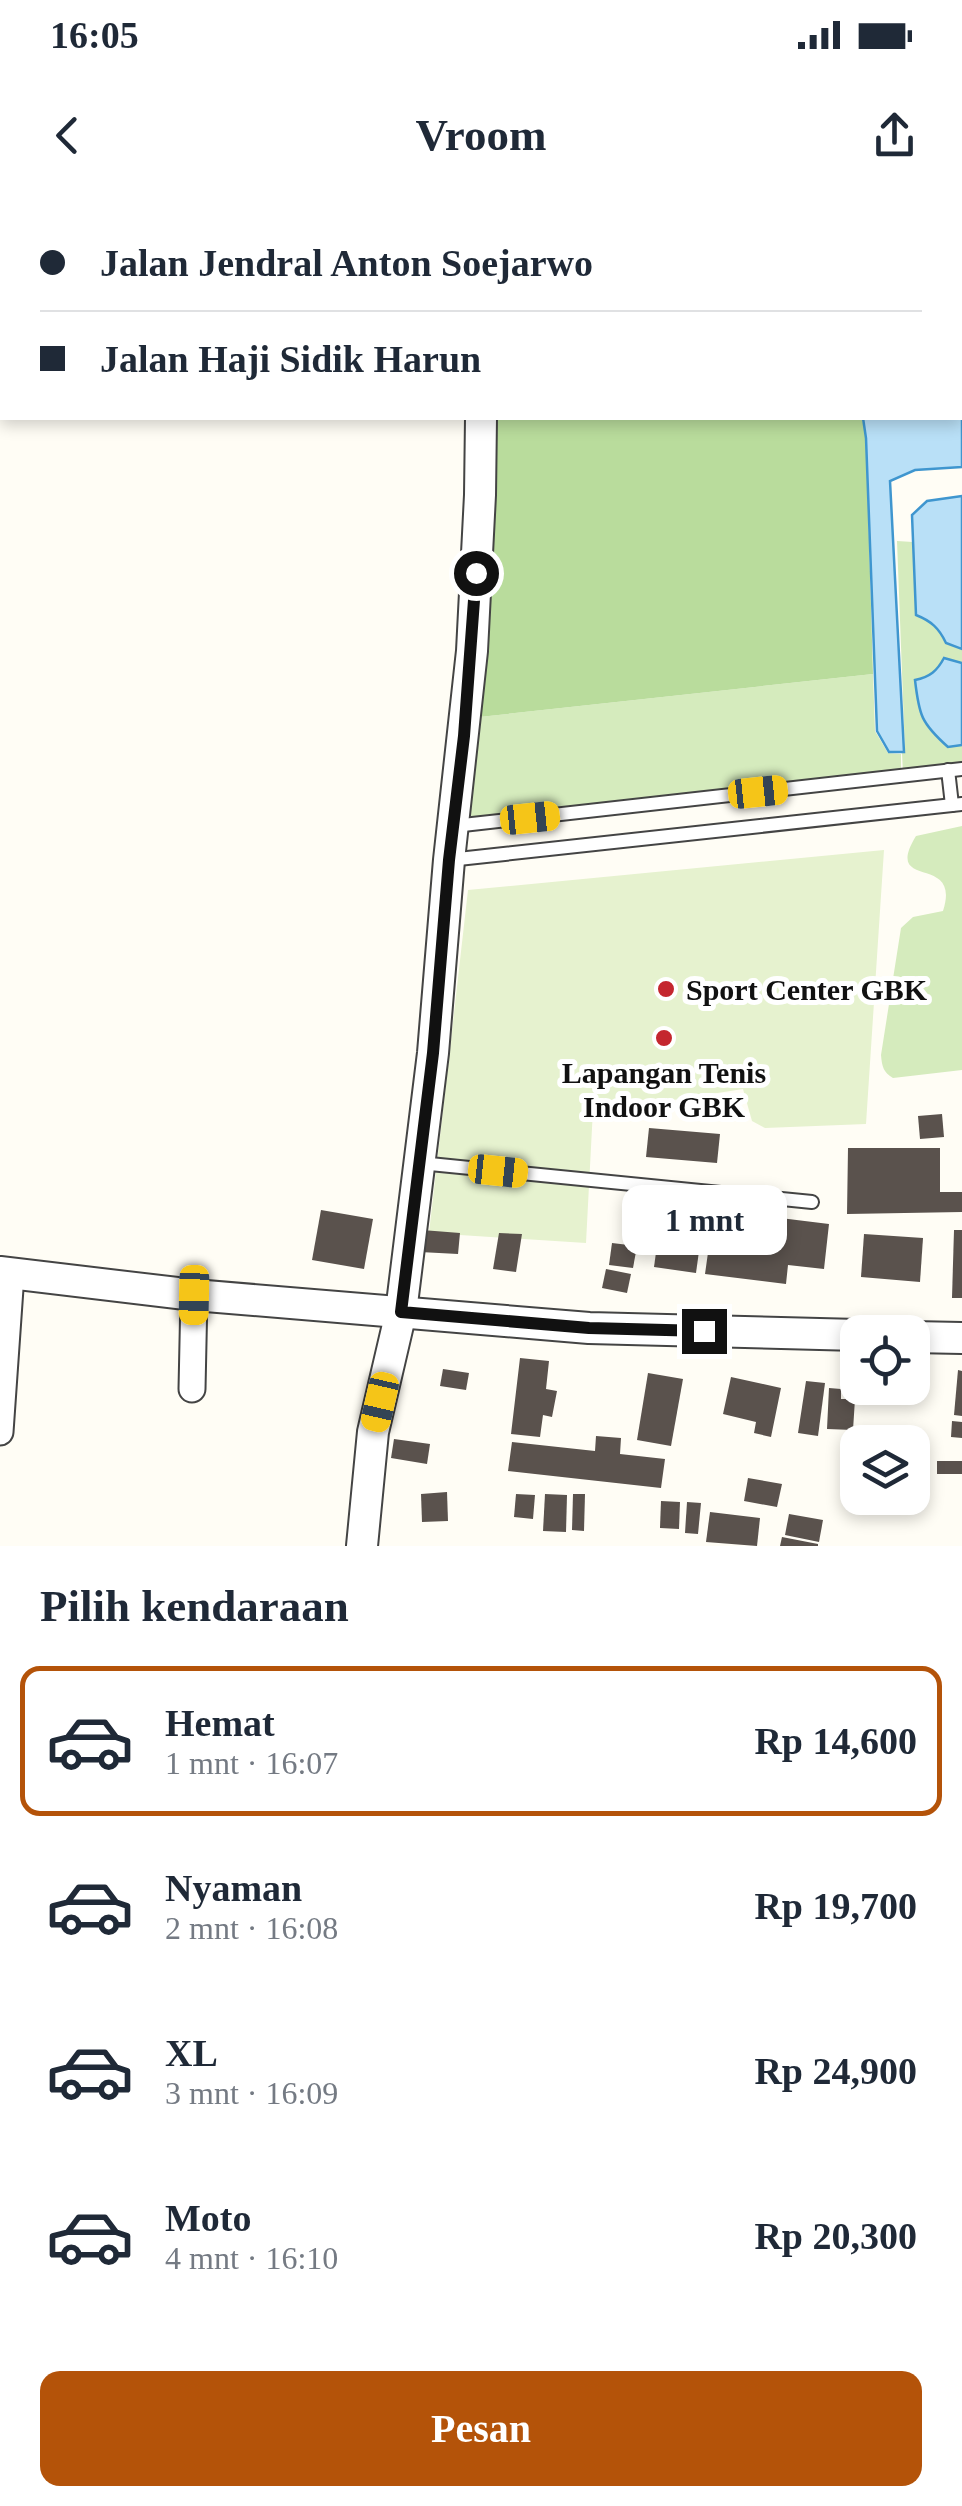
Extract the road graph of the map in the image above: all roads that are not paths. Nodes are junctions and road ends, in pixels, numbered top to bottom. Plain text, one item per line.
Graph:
1 (481, 420) edge
2 (955, 770) edge
3 (957, 805) edge
4 (454, 826) junction
5 (449, 860) junction
6 (420, 1163) junction
7 (812, 1202) dead end
8 (6, 1273) edge
9 (194, 1295) junction
10 (401, 1312) junction
11 (840, 1335) edge
12 (930, 1337) edge
13 (962, 1338) edge
14 (192, 1389) dead end
15 (0, 1432) edge
16 (362, 1546) edge

1 - 4 street
2 - 3 lane
2 - 4 lane
3 - 5 lane
4 - 5 street
5 - 6 street
6 - 7 lane
6 - 10 street
8 - 9 street
8 - 15 street
9 - 10 street
9 - 14 street
10 - 11 street
10 - 16 street
12 - 13 street

